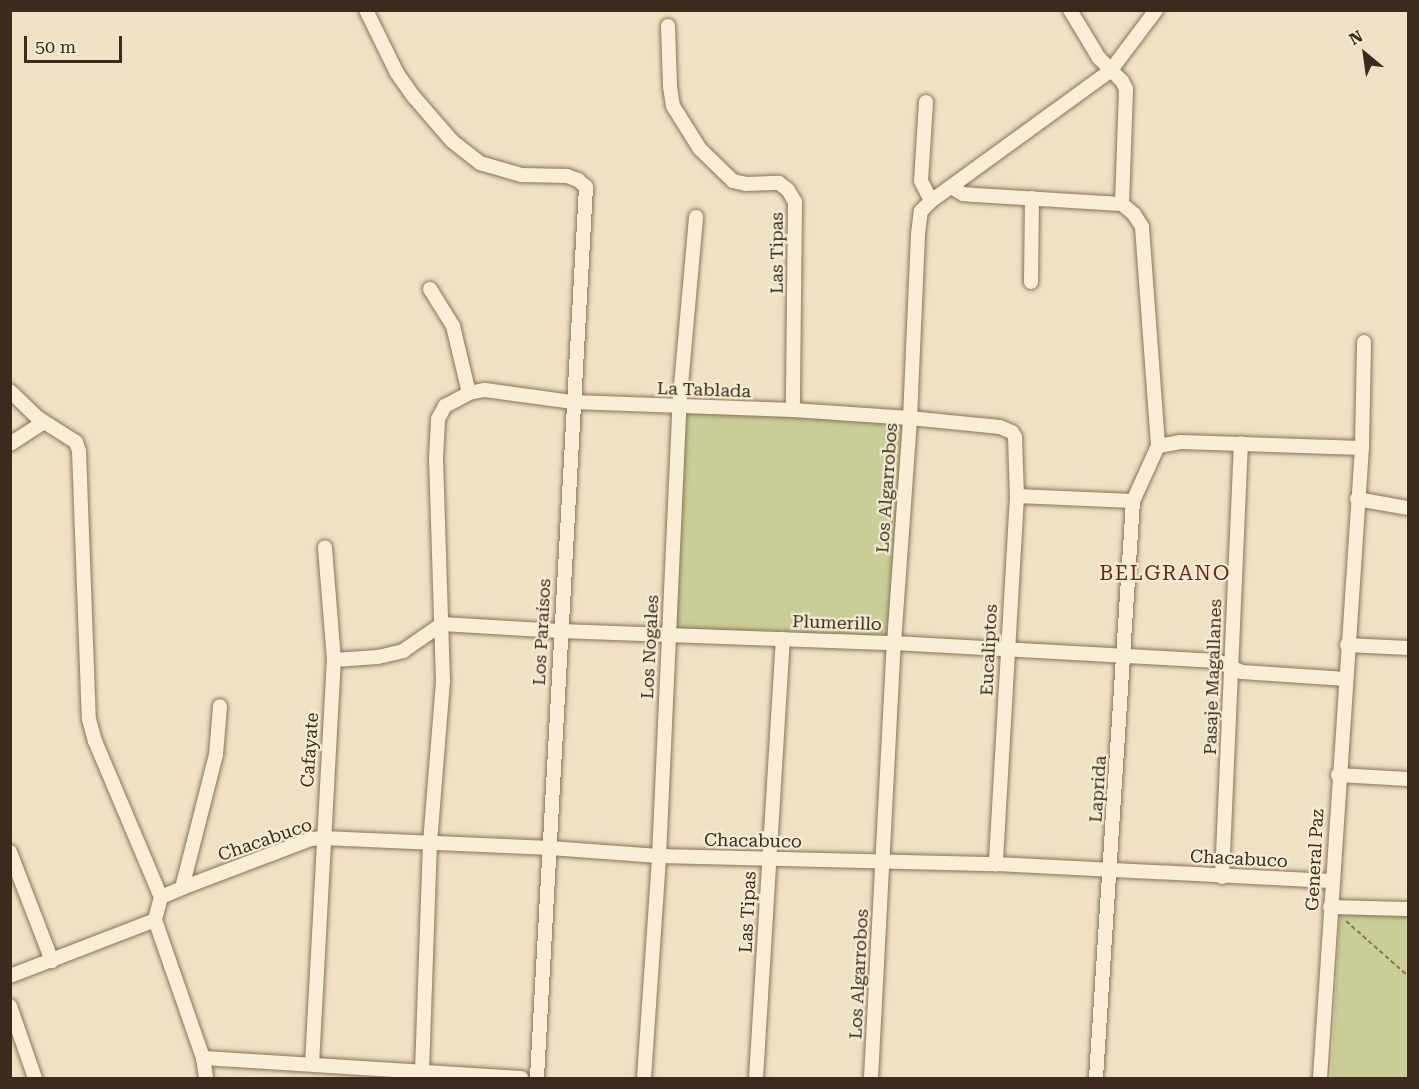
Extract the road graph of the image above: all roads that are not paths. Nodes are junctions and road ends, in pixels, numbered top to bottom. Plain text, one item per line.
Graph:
1 (366, 10) edge
2 (1070, 10) edge
3 (1156, 10) edge
4 (668, 26) dead end
5 (1111, 70) junction
6 (926, 102) dead end
7 (951, 186) junction
8 (1032, 198) junction
9 (931, 201) junction
10 (1122, 204) junction
11 (696, 217) dead end
12 (1031, 282) dead end
13 (430, 289) dead end
14 (1364, 342) dead end
15 (10, 391) edge
16 (469, 393) junction
17 (573, 402) junction
18 (679, 408) junction
19 (793, 410) junction
20 (910, 418) junction
21 (44, 422) junction
22 (1016, 437) joint
23 (1241, 443) junction
24 (10, 444) edge
25 (1158, 447) junction
26 (1362, 448) junction
27 (1017, 496) junction
28 (1358, 499) junction
29 (1133, 501) junction
30 (1408, 508) edge
31 (325, 547) dead end
32 (442, 624) junction
33 (560, 631) junction
34 (669, 636) junction
35 (783, 639) junction
36 (894, 642) junction
37 (1347, 645) junction
38 (1408, 648) edge
39 (1007, 651) junction
40 (1125, 657) junction
41 (334, 660) junction
42 (1231, 667) junction
43 (1346, 680) junction
44 (220, 706) dead end
45 (1338, 775) junction
46 (1408, 779) edge
47 (323, 838) junction
48 (430, 843) junction
49 (550, 848) junction
50 (10, 852) edge
51 (659, 856) junction
52 (769, 859) junction
53 (883, 860) junction
54 (996, 864) junction
55 (1110, 871) junction
56 (15, 874) edge
57 (1222, 877) junction
58 (1332, 881) junction
59 (182, 888) junction
60 (161, 897) junction
61 (1330, 907) junction
62 (1408, 909) edge
63 (155, 920) junction
64 (52, 961) junction
65 (10, 976) edge
66 (10, 1006) edge
67 (203, 1058) junction
68 (312, 1064) junction
69 (422, 1071) junction
70 (332, 1073) edge
71 (35, 1078) edge
72 (206, 1078) edge
73 (520, 1078) edge
74 (537, 1078) edge
75 (644, 1078) edge
76 (756, 1078) edge
77 (871, 1078) edge
78 (1096, 1078) edge
79 (1320, 1078) edge

1 - 17 street, Los Paraísos
2 - 5 street
3 - 5 street, Los Algarrobos
4 - 19 street, Las Tipas
5 - 7 street, Los Algarrobos
5 - 10 street
6 - 9 street
7 - 8 street
7 - 9 street, Los Algarrobos
8 - 10 street
8 - 12 street
9 - 20 street, Los Algarrobos
10 - 25 street
11 - 18 street, Los Nogales
13 - 16 street
14 - 26 street, General Paz
15 - 21 street
16 - 17 street, La Tablada
16 - 32 street, La Tablada
17 - 18 street, La Tablada
17 - 33 street, Los Paraísos
18 - 19 street, La Tablada
18 - 34 street, Los Nogales
19 - 20 street, La Tablada
20 - 22 street, La Tablada
20 - 36 street, Los Algarrobos
21 - 24 street
21 - 60 street
22 - 27 street, Eucaliptos
23 - 25 street
23 - 26 street
23 - 42 street, Pasaje Magallanes
25 - 29 street
26 - 28 street, General Paz
27 - 29 street
27 - 39 street, Eucaliptos
28 - 30 street
28 - 37 street, General Paz
29 - 40 street, Laprida
31 - 41 street, Cafayate
32 - 33 street, Plumerillo
32 - 41 street
32 - 48 street, La Tablada
33 - 34 street, Plumerillo
33 - 49 street, Los Paraísos
34 - 35 street, Plumerillo
34 - 51 street, Los Nogales
35 - 36 street, Plumerillo
35 - 52 street, Las Tipas
36 - 39 street, Plumerillo
36 - 53 street, Los Algarrobos
37 - 38 street
37 - 43 street, General Paz
39 - 40 street, Plumerillo
39 - 54 street, Eucaliptos
40 - 42 street, Plumerillo
40 - 55 street, Laprida
41 - 47 street, Cafayate
42 - 43 street, Plumerillo
42 - 57 street, Pasaje Magallanes
43 - 45 street, General Paz
44 - 59 street
45 - 46 street
45 - 58 street, General Paz
47 - 48 street, Chacabuco
47 - 59 street, Chacabuco
47 - 68 street, Cafayate
48 - 49 street, Chacabuco
48 - 69 street, La Tablada
49 - 51 street, Chacabuco
49 - 74 street, Los Paraísos
50 - 56 street
51 - 52 street, Chacabuco
51 - 75 street, Los Nogales
52 - 53 street, Chacabuco
52 - 76 street, Las Tipas
53 - 54 street, Chacabuco
53 - 77 street, Los Algarrobos
54 - 55 street, Chacabuco
55 - 57 street, Chacabuco
55 - 78 street, Laprida
56 - 64 street
57 - 58 street, Chacabuco
58 - 61 street, General Paz
59 - 60 street, Chacabuco
60 - 63 street
61 - 62 street
61 - 79 street, General Paz
63 - 64 street
63 - 67 street
64 - 65 street
66 - 71 street
67 - 68 street
67 - 72 street
68 - 70 street
69 - 70 street
69 - 73 street

